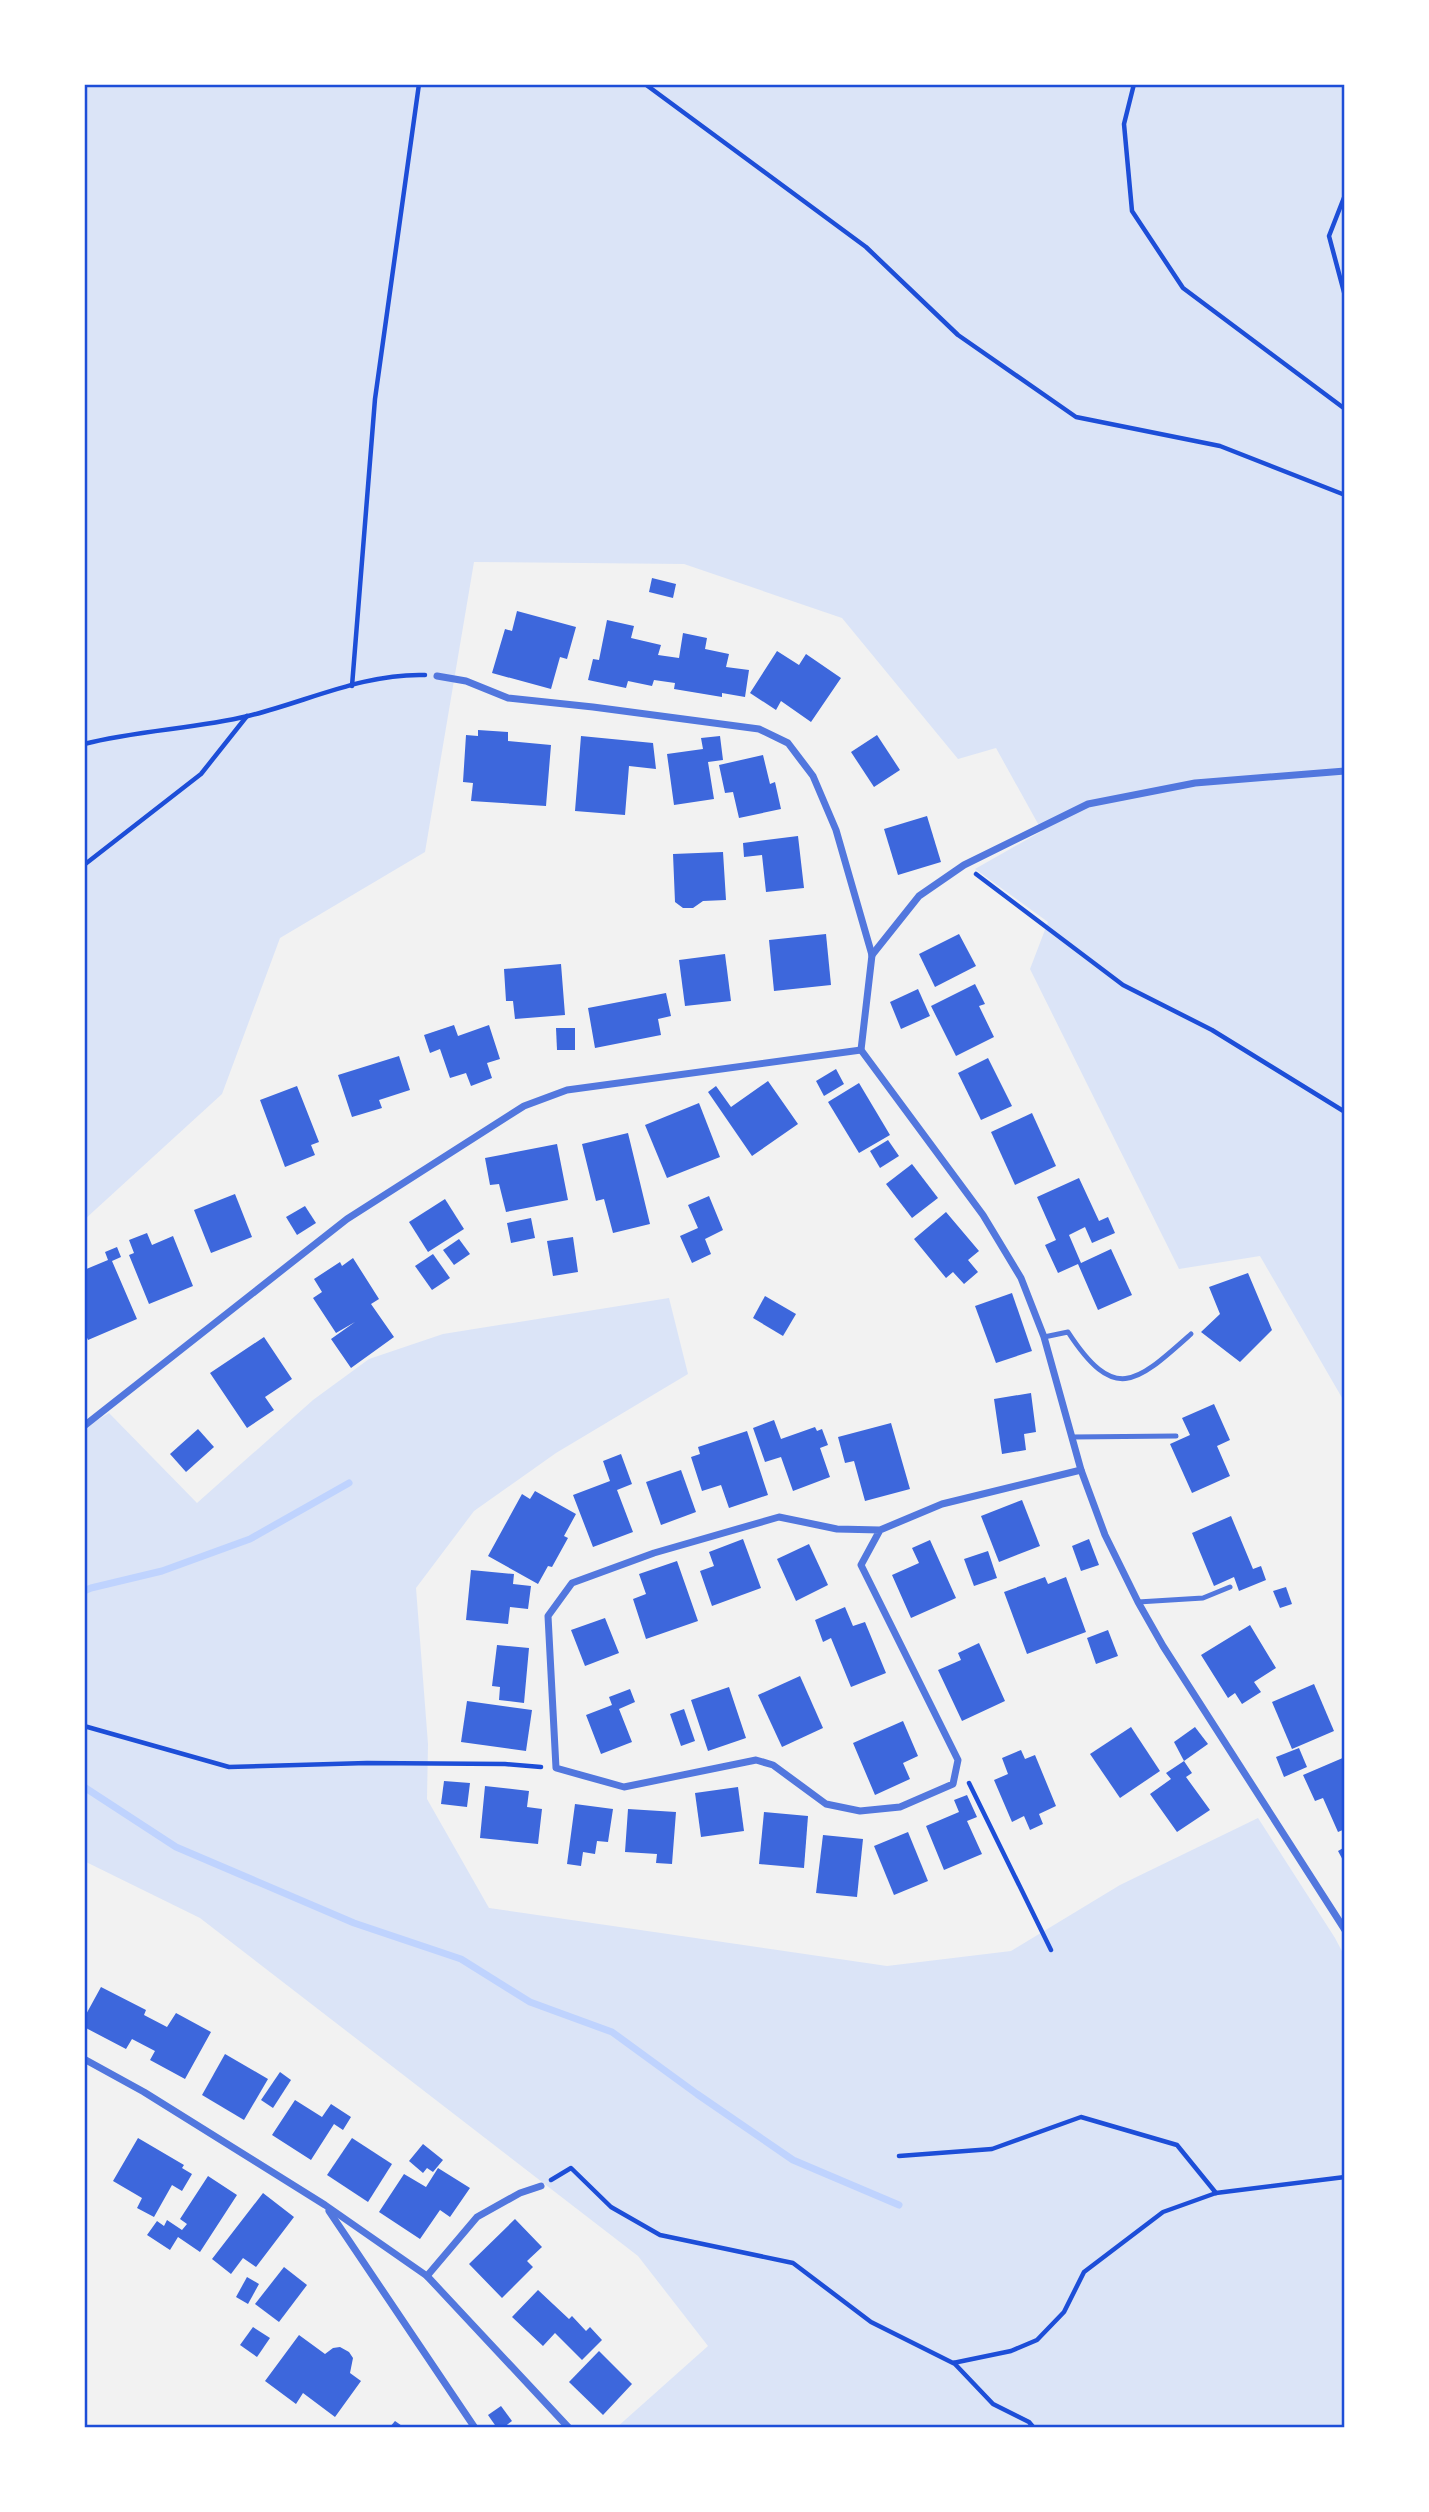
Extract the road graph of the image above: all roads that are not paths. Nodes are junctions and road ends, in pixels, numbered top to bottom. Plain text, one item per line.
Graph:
1 (436, 676) road end
2 (1345, 771) edge
3 (872, 955) junction
4 (861, 1050) junction
5 (1191, 1334) dead end
6 (1044, 1338) junction
7 (84, 1426) edge
8 (1176, 1436) dead end
9 (1072, 1437) junction
10 (1081, 1470) junction
11 (880, 1530) junction
12 (1230, 1587) dead end
13 (1138, 1602) junction
14 (1345, 1930) edge
15 (84, 2059) edge
16 (541, 2186) road end
17 (325, 2205) junction
18 (427, 2276) junction
19 (475, 2428) edge
20 (569, 2428) edge

1 - 3 street
2 - 3 street
3 - 4 street
4 - 6 street
4 - 7 street
5 - 6 lane
6 - 9 street
8 - 9 lane
9 - 10 street
10 - 11 street
10 - 13 street
11 - 11 street
12 - 13 lane
13 - 14 street
15 - 17 street
16 - 18 street
17 - 18 street
17 - 19 street
18 - 20 street

